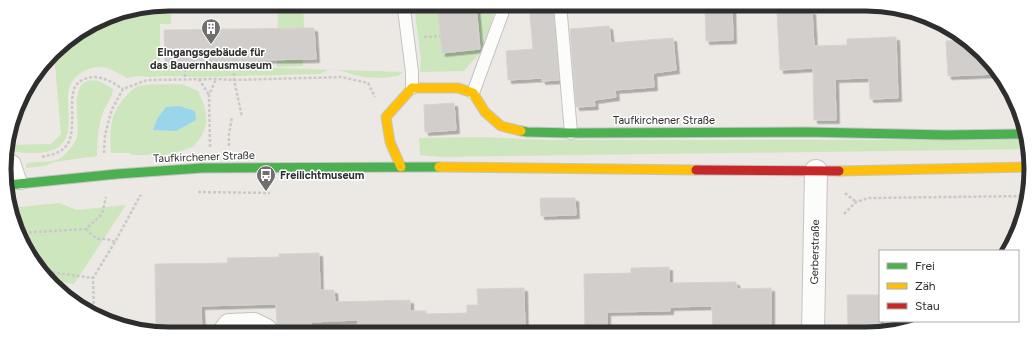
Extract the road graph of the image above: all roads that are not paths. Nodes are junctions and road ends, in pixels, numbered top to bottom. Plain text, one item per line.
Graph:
1 (404, 11) edge
2 (502, 11) edge
3 (561, 11) edge
4 (412, 88) junction
5 (473, 93) junction
6 (571, 133) junction
7 (1020, 134) edge
8 (11, 162) edge
9 (401, 167) junction
10 (1024, 167) edge
11 (816, 171) junction
12 (20, 183) junction
13 (11, 184) edge
14 (227, 327) edge
15 (260, 327) edge
16 (813, 327) edge

1 - 4 lane
2 - 5 lane
3 - 6 lane
4 - 5 main road
4 - 9 main road
5 - 6 main road, Taufkirchener Straße
6 - 7 main road, Taufkirchener Straße
8 - 12 lane
9 - 11 main road, Taufkirchener Straße
9 - 12 main road, Taufkirchener Straße
10 - 11 main road, Taufkirchener Straße
11 - 16 street, Gerberstraße
12 - 13 main road, Taufkirchener Straße
14 - 15 street

